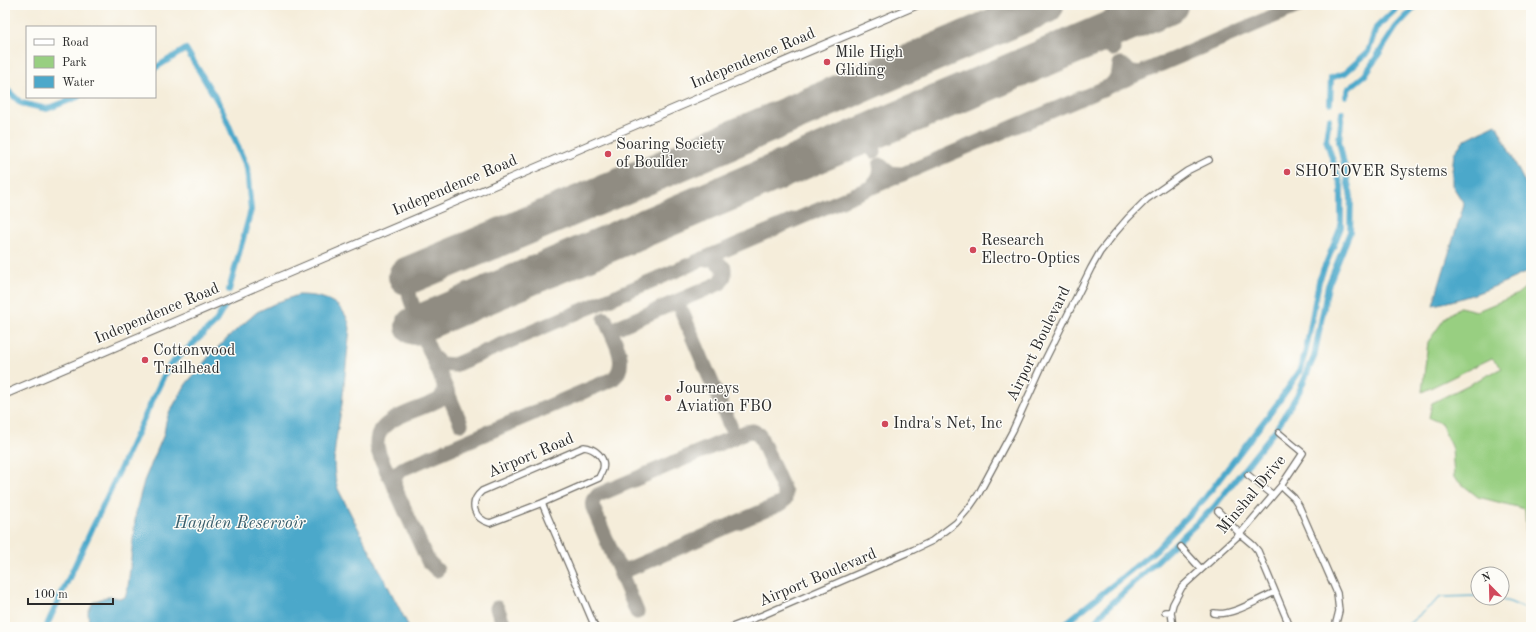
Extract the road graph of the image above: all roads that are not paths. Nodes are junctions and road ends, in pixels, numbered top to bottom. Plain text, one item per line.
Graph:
1 (917, 5) edge
2 (1209, 160) dead end
3 (5, 394) edge
4 (1279, 433) dead end
5 (1248, 475) dead end
6 (1281, 486) junction
7 (1273, 496) junction
8 (542, 503) junction
9 (1218, 512) dead end
10 (1240, 534) junction
11 (1181, 547) dead end
12 (1201, 569) junction
13 (1275, 592) junction
14 (1165, 612) dead end
15 (1171, 612) junction
16 (1214, 613) dead end
17 (595, 627) edge
18 (732, 627) edge
19 (1174, 627) edge
20 (1290, 627) edge
21 (1334, 627) edge

1 - 3 street, Independence Road
2 - 18 street, Airport Boulevard
4 - 6 street, Minshal Drive
5 - 7 street
6 - 7 street, Minshal Drive
6 - 21 street
7 - 10 street, Minshal Drive
8 - 8 street, Airport Road
8 - 17 street
9 - 10 street
10 - 12 street, Minshal Drive
10 - 13 street
11 - 12 street
12 - 15 street, Minshal Drive
13 - 16 street
13 - 20 street
14 - 15 street
15 - 19 street

